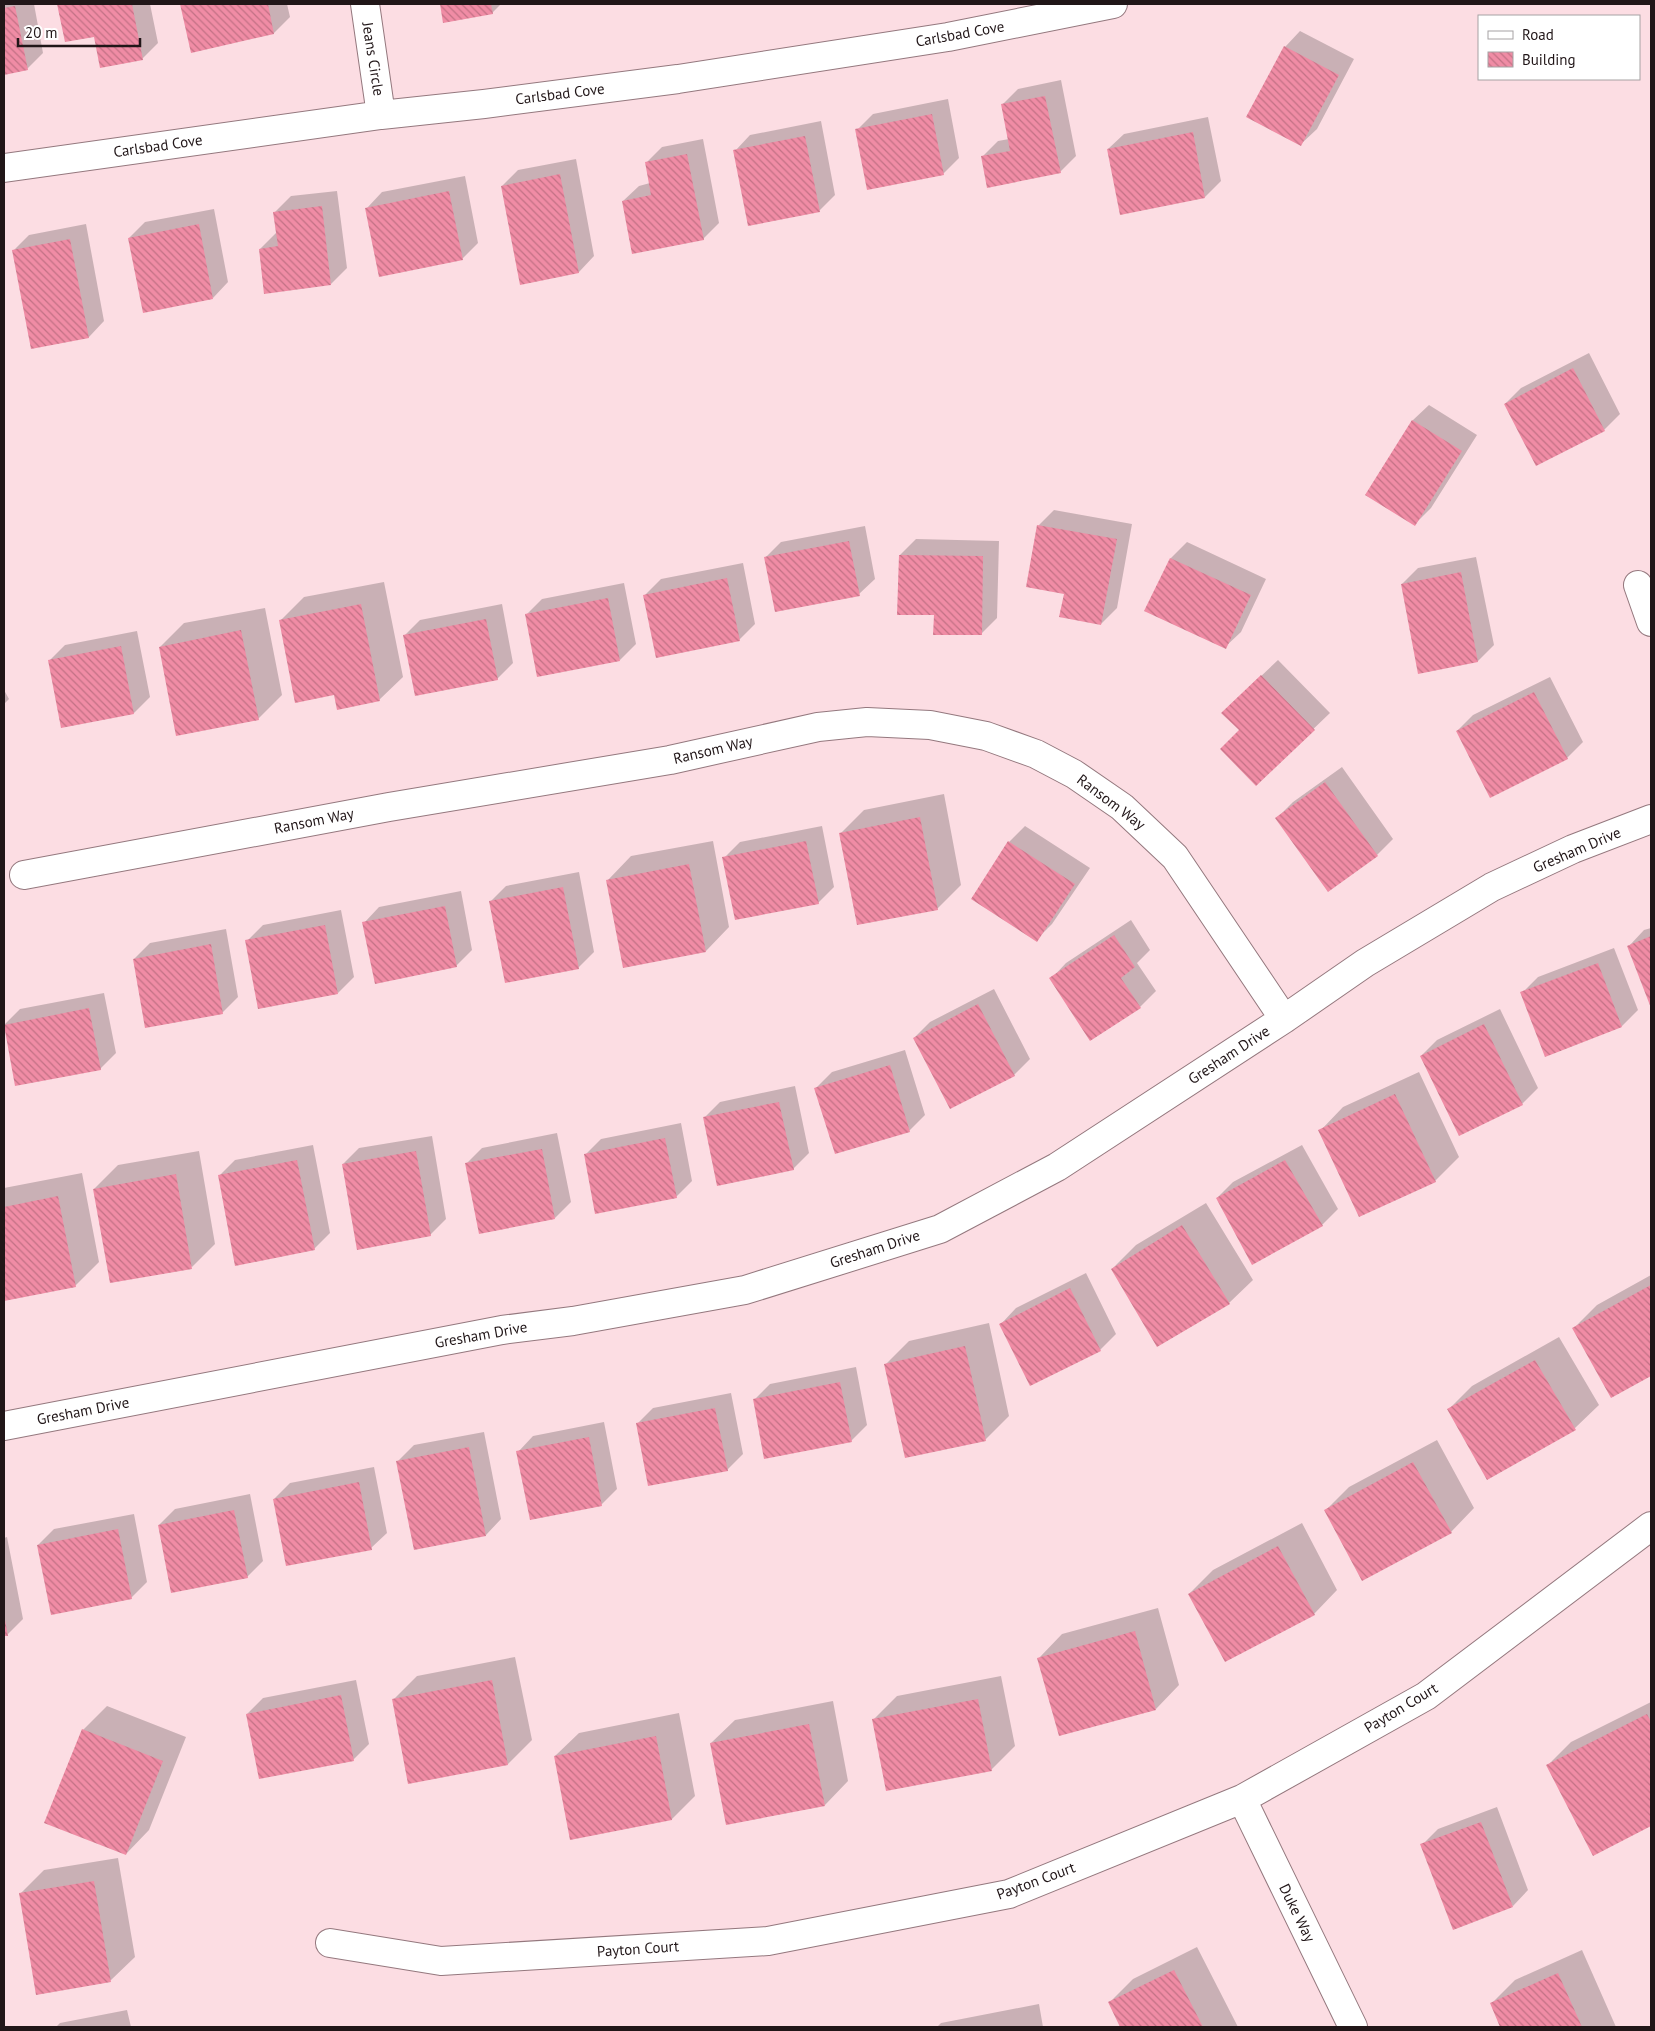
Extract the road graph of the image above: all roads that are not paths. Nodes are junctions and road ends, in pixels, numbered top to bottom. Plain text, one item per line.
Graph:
1 (365, 4) edge
2 (1113, 4) edge
3 (382, 115) junction
4 (4, 168) edge
5 (1638, 585) dead end
6 (1651, 622) edge
7 (1651, 819) edge
8 (24, 875) dead end
9 (1284, 1020) junction
10 (4, 1426) edge
11 (1651, 1526) edge
12 (1242, 1799) junction
13 (330, 1943) dead end
14 (1353, 2027) edge

1 - 3 street, Jeans Circle
2 - 3 street, Carlsbad Cove
3 - 4 street, Carlsbad Cove
5 - 6 street
7 - 9 street, Gresham Drive
8 - 9 street, Ransom Way
9 - 10 street, Gresham Drive
11 - 12 street, Payton Court
12 - 13 street, Payton Court
12 - 14 street, Duke Way

